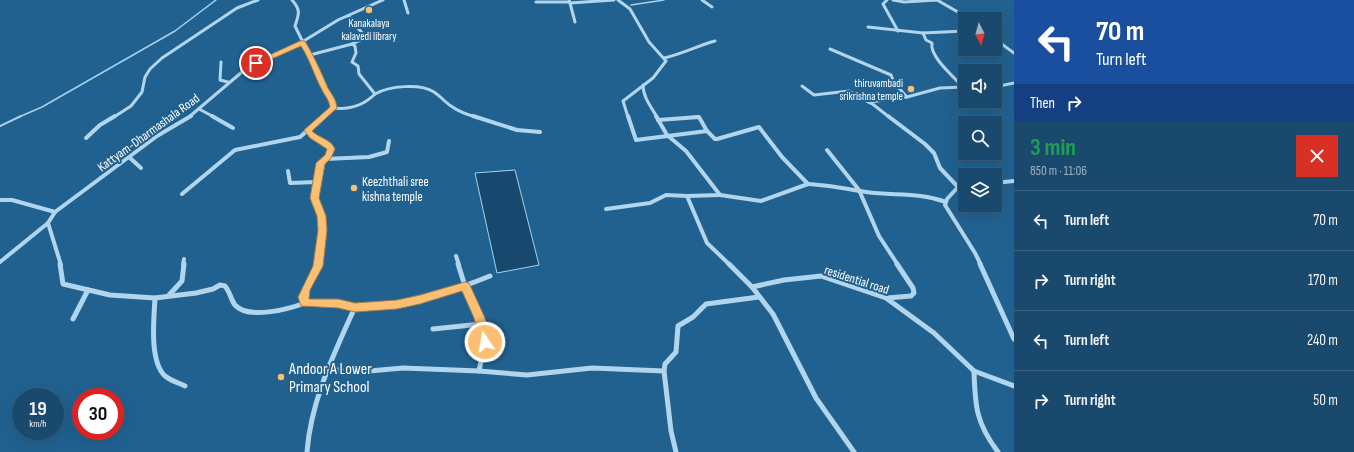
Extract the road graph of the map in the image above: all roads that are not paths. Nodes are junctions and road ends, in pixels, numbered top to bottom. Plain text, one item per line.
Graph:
1 (258, 0) edge
2 (292, 0) edge
3 (383, 0) edge
4 (404, 0) edge
5 (614, 0) edge
6 (618, 0) edge
7 (702, 0) edge
8 (887, 0) edge
9 (893, 0) edge
10 (933, 0) edge
11 (536, 2) dead end
12 (569, 2) edge
13 (712, 7) dead end
14 (958, 12) edge
15 (408, 13) dead end
16 (348, 16) junction
17 (575, 22) dead end
18 (868, 27) dead end
19 (898, 31) junction
20 (958, 32) edge
21 (923, 33) junction
22 (715, 41) dead end
23 (302, 42) junction
24 (352, 44) junction
25 (1002, 44) edge
26 (830, 50) dead end
27 (1014, 53) edge
28 (310, 55) junction
29 (664, 58) junction
30 (221, 62) dead end
31 (958, 81) edge
32 (228, 82) junction
33 (1014, 83) edge
34 (643, 85) junction
35 (802, 86) dead end
36 (1002, 86) edge
37 (958, 87) edge
38 (375, 94) junction
39 (907, 97) junction
40 (870, 104) junction
41 (333, 108) junction
42 (199, 109) junction
43 (658, 120) junction
44 (233, 128) dead end
45 (308, 130) junction
46 (708, 131) junction
47 (540, 132) dead end
48 (667, 135) junction
49 (86, 138) dead end
50 (389, 141) dead end
51 (827, 150) dead end
52 (129, 157) junction
53 (325, 160) junction
54 (141, 168) dead end
55 (288, 171) dead end
56 (1014, 180) edge
57 (317, 182) junction
58 (1002, 182) edge
59 (808, 184) junction
60 (958, 187) joint
61 (859, 190) junction
62 (182, 194) dead end
63 (720, 195) junction
64 (687, 196) junction
65 (0, 200) edge
66 (946, 202) junction
67 (606, 209) dead end
68 (55, 212) junction
69 (48, 223) junction
70 (456, 256) dead end
71 (184, 259) dead end
72 (0, 262) edge
73 (490, 276) dead end
74 (465, 286) junction
75 (752, 287) junction
76 (88, 290) junction
77 (169, 295) junction
78 (759, 297) junction
79 (155, 298) junction
80 (886, 298) junction
81 (305, 303) junction
82 (355, 307) junction
83 (73, 319) dead end
84 (481, 324) junction
85 (433, 329) dead end
86 (1014, 339) edge
87 (329, 369) junction
88 (479, 371) junction
89 (664, 371) junction
90 (974, 371) junction
91 (184, 386) dead end
92 (1014, 386) edge
93 (307, 452) edge
94 (676, 452) edge
95 (854, 452) edge
96 (998, 452) edge

1 - 49 street
2 - 23 street
3 - 16 street, Kattyam-Dharmashala Road
4 - 15 street
5 - 12 street
6 - 29 street
7 - 13 street
8 - 19 street
9 - 10 street
10 - 14 street
11 - 12 street
12 - 17 street
16 - 23 street, Kattyam-Dharmashala Road
16 - 24 street
18 - 19 street
19 - 21 street
20 - 21 street
21 - 31 street
22 - 29 street
23 - 28 street
23 - 32 street, Kattyam-Dharmashala Road
24 - 28 street
24 - 38 street
25 - 27 street
26 - 39 street
28 - 41 street
29 - 34 street
30 - 32 street
32 - 42 street, Kattyam-Dharmashala Road
33 - 36 street
34 - 43 street
34 - 48 street
35 - 40 street
37 - 39 street
38 - 41 street
38 - 47 street
39 - 40 street
40 - 60 street
41 - 45 street
42 - 44 street
42 - 52 street, Kattyam-Dharmashala Road
43 - 46 street
43 - 48 street
45 - 53 street
45 - 62 street
46 - 48 street
46 - 59 street
48 - 63 street
50 - 53 street
51 - 61 street
52 - 54 street
52 - 68 street, Kattyam-Dharmashala Road
53 - 57 street
55 - 57 street
56 - 58 street
57 - 81 street
59 - 61 street
59 - 63 street
60 - 66 street
61 - 66 street
61 - 80 street
63 - 64 street
64 - 67 street
64 - 75 street
65 - 68 street
66 - 86 street
68 - 69 street, Kattyam-Dharmashala Road
69 - 72 street, Kattyam-Dharmashala Road
69 - 76 street
70 - 74 street
71 - 77 street
73 - 74 street
74 - 82 street
74 - 84 street
75 - 78 street
75 - 80 street, residential road
76 - 79 street
76 - 83 street
77 - 79 street
77 - 81 street
78 - 89 street
78 - 95 street
79 - 91 street
80 - 90 street, residential road
81 - 82 street
82 - 87 street
84 - 85 street
84 - 88 street
87 - 88 street
87 - 93 street
88 - 89 street
89 - 94 street
90 - 92 street, residential road
90 - 96 street

